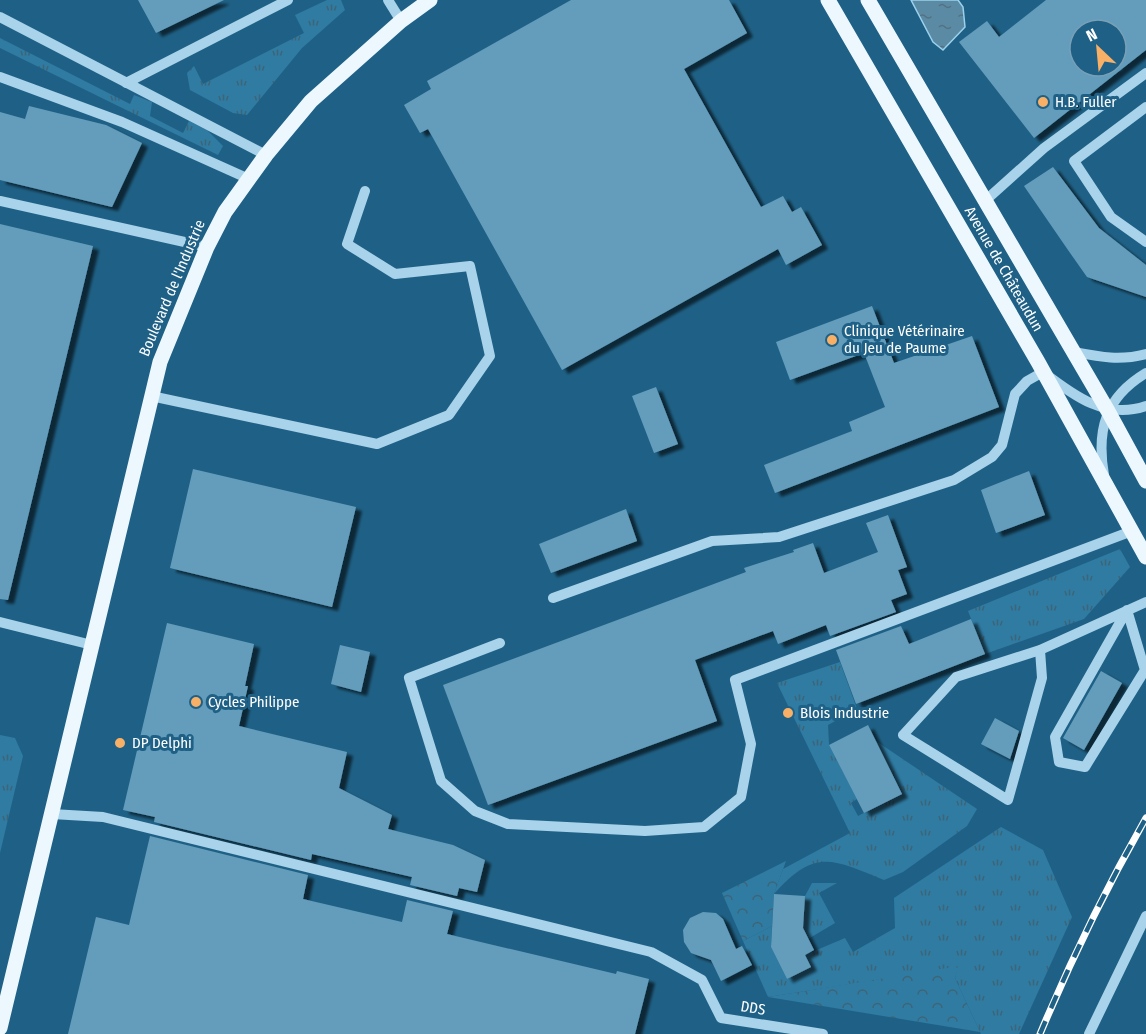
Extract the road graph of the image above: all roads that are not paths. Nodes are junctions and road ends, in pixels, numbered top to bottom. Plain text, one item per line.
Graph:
1 (288, 0) edge
2 (388, 0) edge
3 (430, 0) edge
4 (828, 0) edge
5 (868, 0) edge
6 (0, 17) edge
7 (401, 21) junction
8 (1146, 73) edge
9 (0, 77) edge
10 (126, 83) junction
11 (1146, 106) edge
12 (266, 155) junction
13 (249, 178) junction
14 (364, 191) dead end
15 (986, 200) junction
16 (0, 201) edge
17 (1146, 242) edge
18 (207, 247) junction
19 (1074, 352) junction
20 (1146, 354) edge
21 (1043, 372) junction
22 (1146, 373) edge
23 (151, 396) junction
24 (1146, 406) edge
25 (1108, 411) junction
26 (1144, 473) edge
27 (1106, 483) junction
28 (1132, 531) junction
29 (1146, 557) edge
30 (553, 598) dead end
31 (1146, 602) edge
32 (1127, 610) junction
33 (0, 622) edge
34 (500, 643) dead end
35 (93, 645) junction
36 (1040, 650) junction
37 (52, 814) junction
38 (1146, 916) edge
39 (0, 1028) edge
40 (823, 1034) edge
41 (1089, 1034) edge

1 - 10 street
2 - 7 street
3 - 7 main road, Boulevard de l'Industrie
4 - 21 main road, Avenue de Châteaudun
5 - 15 main road, Avenue de Châteaudun
6 - 10 street
7 - 12 main road, Boulevard de l'Industrie
8 - 15 street
9 - 13 street
10 - 12 street
11 - 17 street
12 - 13 main road, Boulevard de l'Industrie
13 - 18 main road, Boulevard de l'Industrie
14 - 23 street
15 - 19 main road, Avenue de Châteaudun
16 - 18 street
18 - 23 main road, Boulevard de l'Industrie
19 - 20 street
19 - 25 main road, Avenue de Châteaudun
21 - 25 street
21 - 27 main road, Avenue de Châteaudun
21 - 30 street
22 - 25 street
23 - 35 main road, Boulevard de l'Industrie
24 - 25 street
25 - 26 main road, Avenue de Châteaudun
25 - 27 street
27 - 28 main road, Avenue de Châteaudun
28 - 29 main road, Avenue de Châteaudun
28 - 34 street
31 - 32 street
32 - 32 street
32 - 36 street
33 - 35 street
35 - 37 main road, Boulevard de l'Industrie
36 - 36 street
37 - 39 main road, Boulevard de l'Industrie
37 - 40 street, DDS
38 - 41 street

